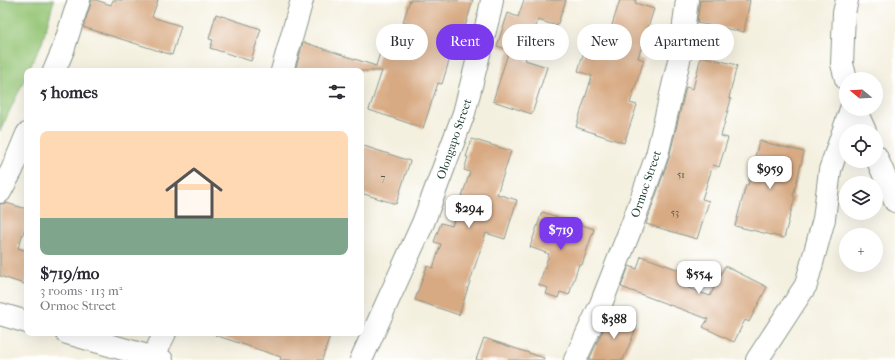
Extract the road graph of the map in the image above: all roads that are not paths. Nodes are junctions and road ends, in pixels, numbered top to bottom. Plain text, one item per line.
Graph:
1 (79, 0) edge
2 (302, 0) edge
3 (492, 0) edge
4 (687, 0) edge
5 (847, 0) edge
6 (55, 68) edge
7 (283, 68) edge
8 (844, 72) edge
9 (849, 116) edge
10 (24, 141) edge
11 (881, 168) edge
12 (0, 192) edge
13 (895, 201) edge
14 (0, 314) edge
15 (24, 321) edge
16 (78, 336) edge
17 (164, 336) edge
18 (157, 358) edge
19 (361, 360) edge
20 (575, 360) edge
21 (757, 360) edge

1 - 6 street
2 - 7 street
3 - 19 street, Olongapo Street
4 - 20 street, Ormoc Street
5 - 8 street
9 - 21 street
10 - 12 street
11 - 13 street
14 - 15 street
16 - 18 street
17 - 18 street

